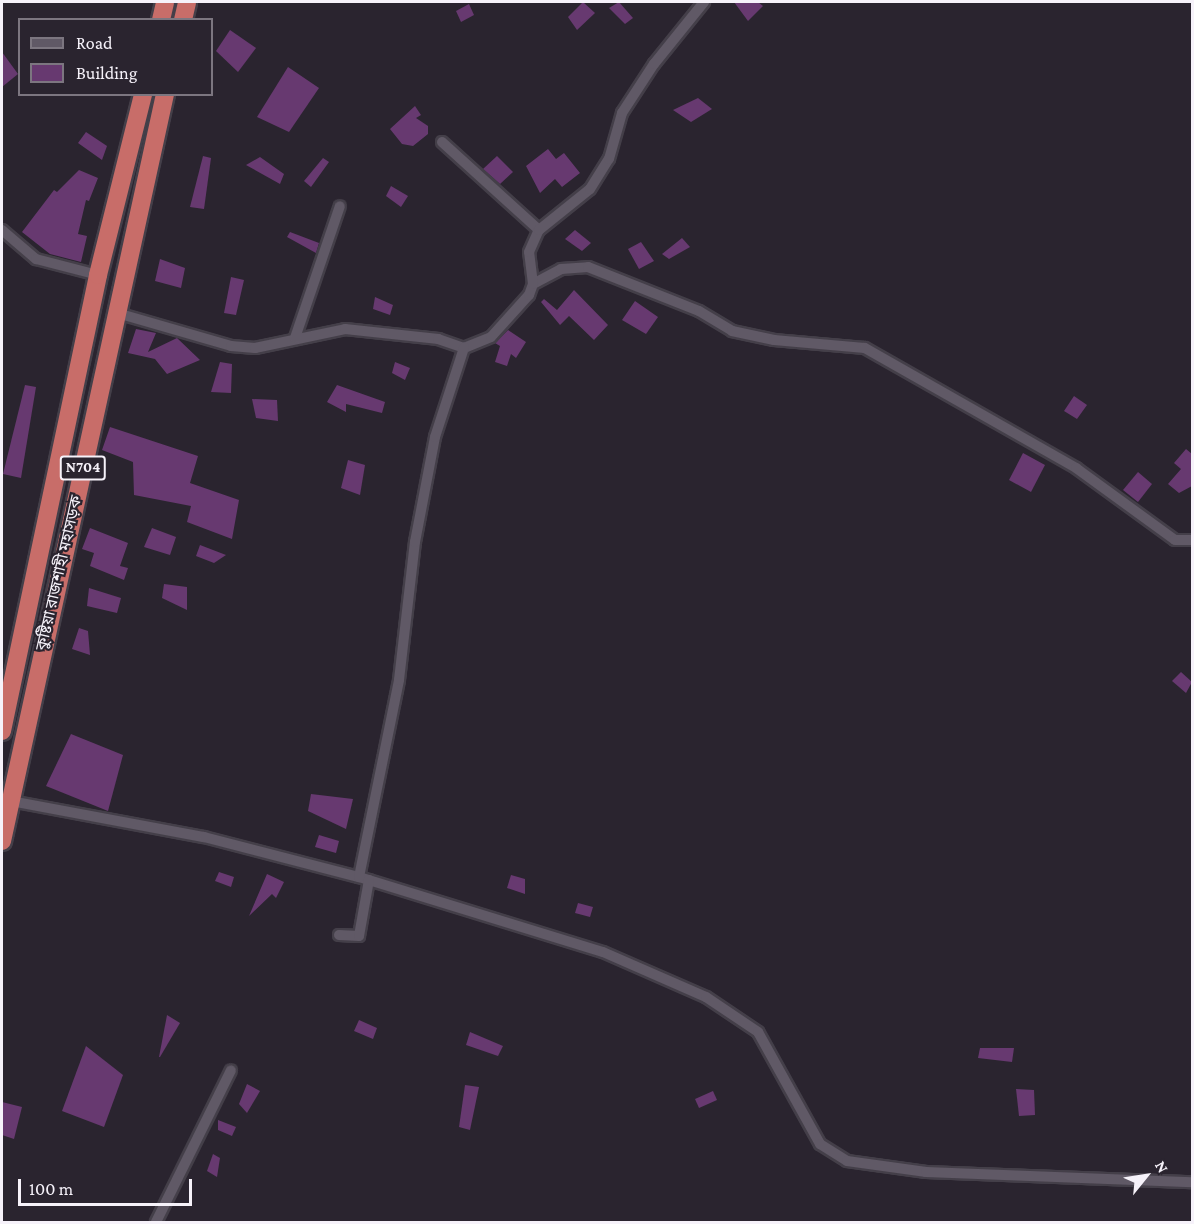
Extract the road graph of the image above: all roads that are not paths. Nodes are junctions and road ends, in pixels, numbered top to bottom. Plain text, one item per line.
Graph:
1 (165, 2) edge
2 (187, 2) edge
3 (704, 2) edge
4 (161, 18) edge
5 (183, 18) edge
6 (143, 96) edge
7 (165, 96) edge
8 (442, 142) dead end
9 (340, 206) dead end
10 (110, 228) junction
11 (2, 230) edge
12 (539, 230) junction
13 (134, 236) junction
14 (99, 275) junction
15 (533, 285) junction
16 (117, 313) junction
17 (295, 338) junction
18 (464, 348) junction
19 (1192, 540) edge
20 (6, 712) junction
21 (26, 715) junction
22 (2, 731) edge
23 (11, 801) junction
24 (2, 841) edge
25 (364, 878) junction
26 (339, 935) dead end
27 (231, 1070) dead end
28 (1192, 1182) edge
29 (156, 1222) edge

1 - 4 highway
2 - 5 highway
3 - 12 street
6 - 10 highway, কুষ্টিয়া রাজশাহী মহাসড়ক / N704
7 - 13 highway, কুষ্টিয়া রাজশাহী মহাসড়ক / N704
8 - 12 street
9 - 17 street
10 - 13 highway
10 - 14 highway, কুষ্টিয়া রাজশাহী মহাসড়ক / N704
11 - 14 street
12 - 15 street
13 - 16 highway, কুষ্টিয়া রাজশাহী মহাসড়ক / N704
14 - 20 highway, কুষ্টিয়া রাজশাহী মহাসড়ক / N704
15 - 18 street
15 - 19 street
16 - 17 street
16 - 21 highway, কুষ্টিয়া রাজশাহী মহাসড়ক / N704
17 - 18 street
18 - 25 street
20 - 21 highway
20 - 22 highway, কুষ্টিয়া রাজশাহী মহাসড়ক / N704
21 - 23 highway, কুষ্টিয়া রাজশাহী মহাসড়ক / N704
23 - 24 highway, কুষ্টিয়া রাজশাহী মহাসড়ক / N704
23 - 25 street
25 - 26 street
25 - 28 street
27 - 29 street

